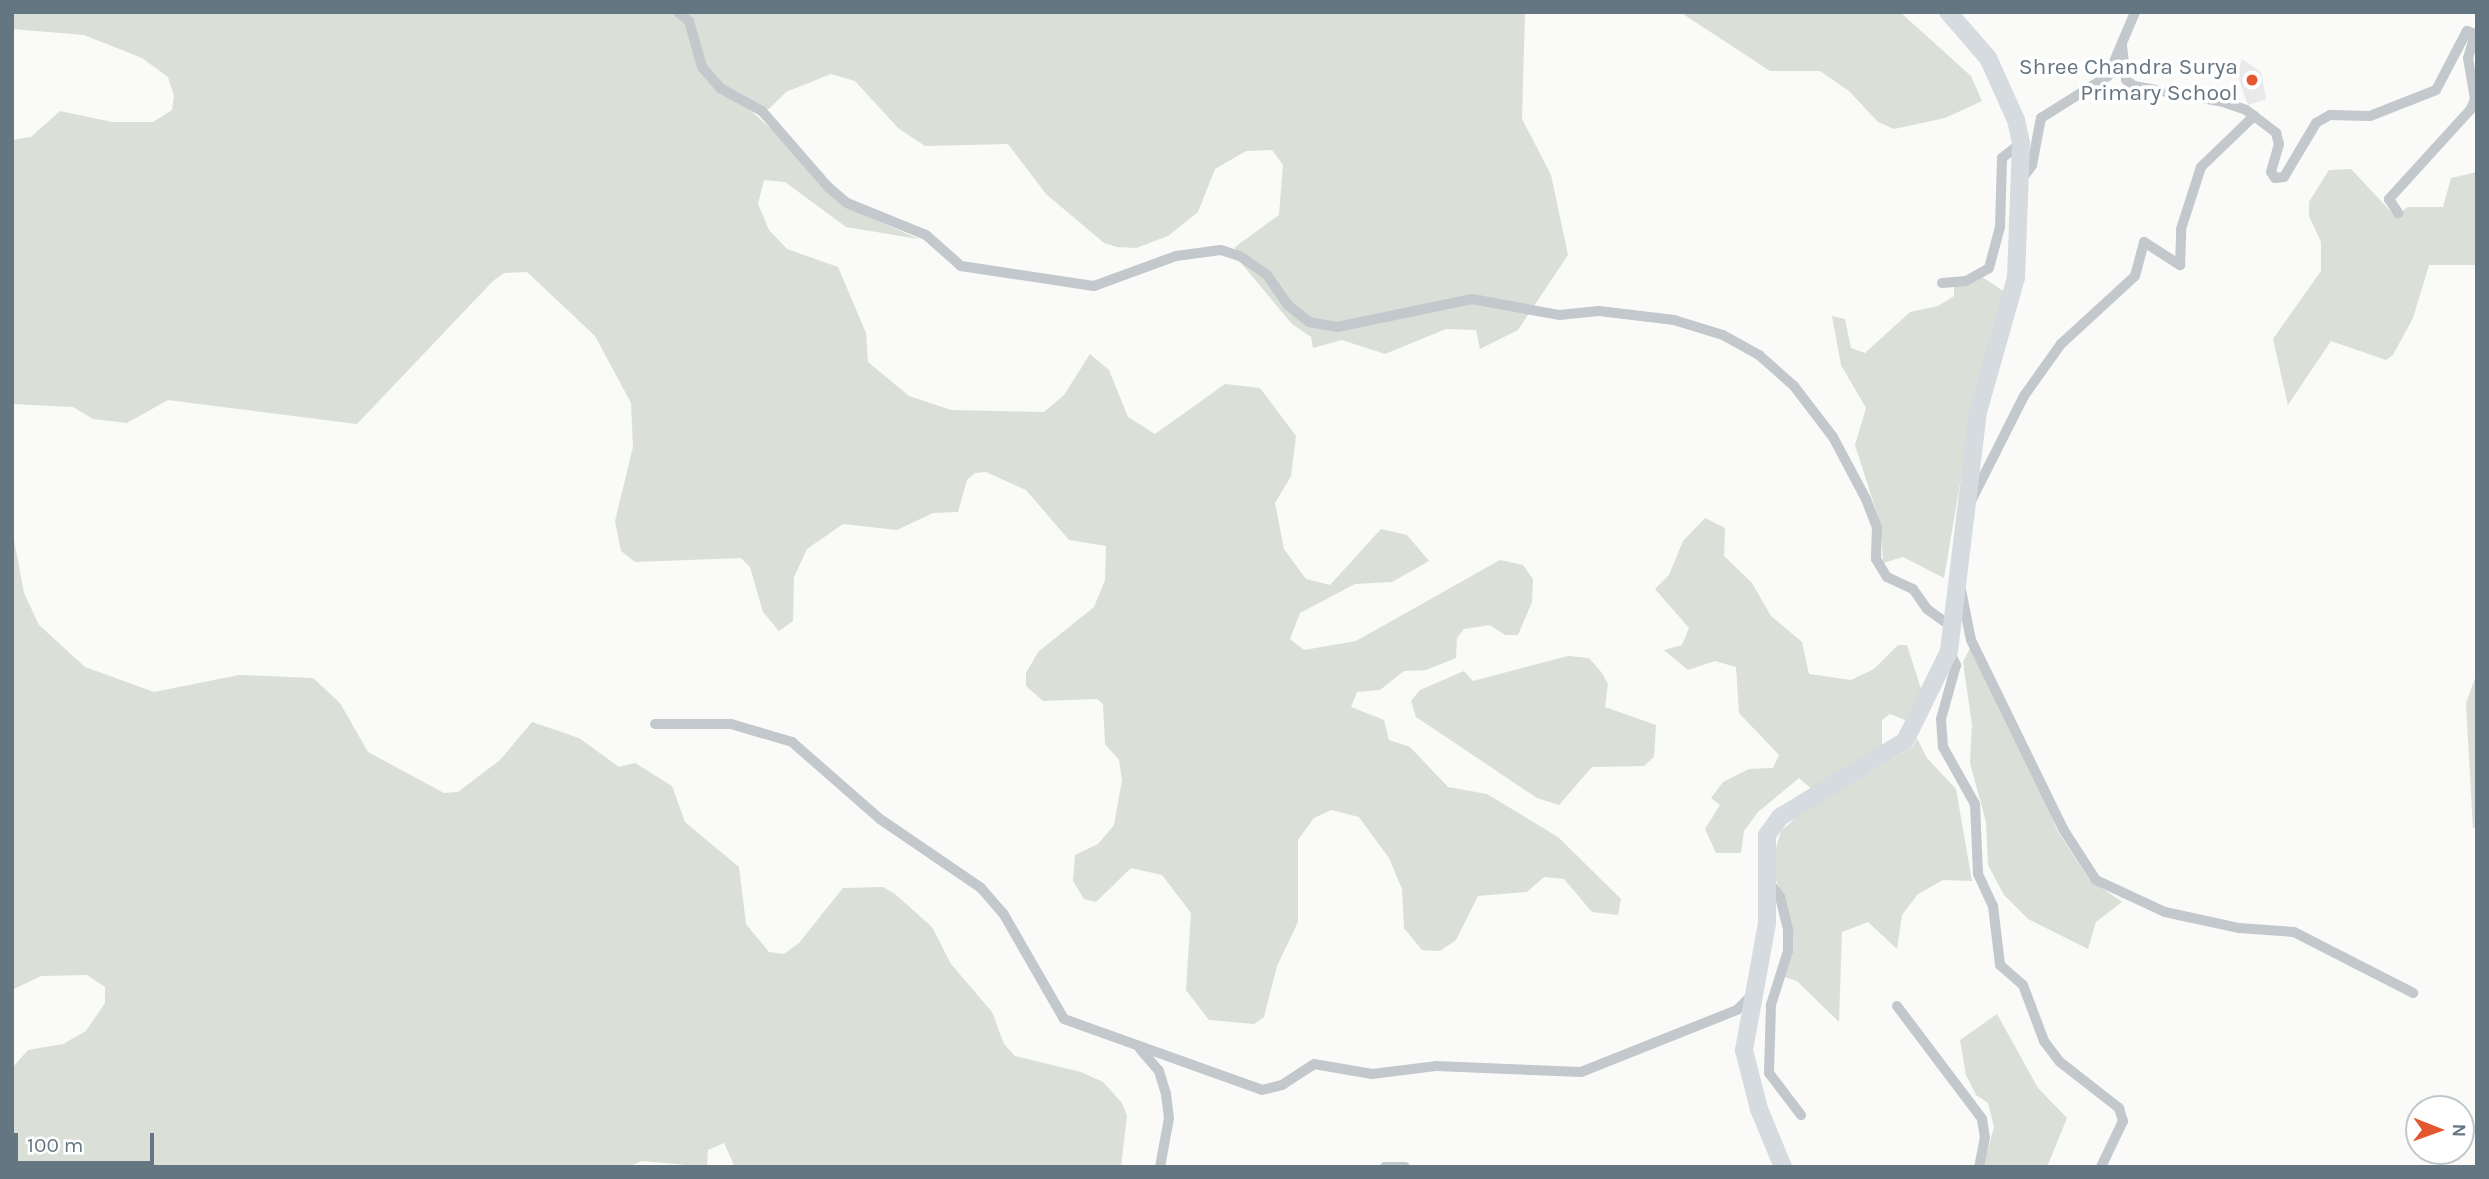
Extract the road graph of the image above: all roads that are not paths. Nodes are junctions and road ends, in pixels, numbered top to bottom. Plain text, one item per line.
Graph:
1 (678, 12) edge
2 (1948, 12) edge
3 (2135, 12) edge
4 (2122, 46) junction
5 (2253, 116) junction
6 (2021, 143) junction
7 (2018, 184) junction
8 (2398, 213) dead end
9 (1942, 283) dead end
10 (1962, 517) junction
11 (1956, 580) junction
12 (1954, 628) junction
13 (1950, 651) junction
14 (655, 724) dead end
15 (1765, 876) junction
16 (1756, 991) junction
17 (2413, 993) dead end
18 (1897, 1006) dead end
19 (1140, 1049) junction
20 (1801, 1115) dead end
21 (1776, 1162) edge
22 (1160, 1167) edge
23 (1385, 1167) edge
24 (1405, 1167) edge
25 (1979, 1167) edge
26 (2101, 1167) edge

1 - 12 street
2 - 6 main road
3 - 4 street
4 - 5 street
4 - 7 street
5 - 8 street
5 - 10 street
6 - 7 main road
6 - 9 street
7 - 10 main road
10 - 11 main road
11 - 12 main road
11 - 17 street
12 - 13 main road
13 - 15 main road
13 - 26 street
14 - 19 street
15 - 16 main road
15 - 20 street
16 - 19 street
16 - 21 main road
18 - 25 street
19 - 22 street
23 - 24 street

